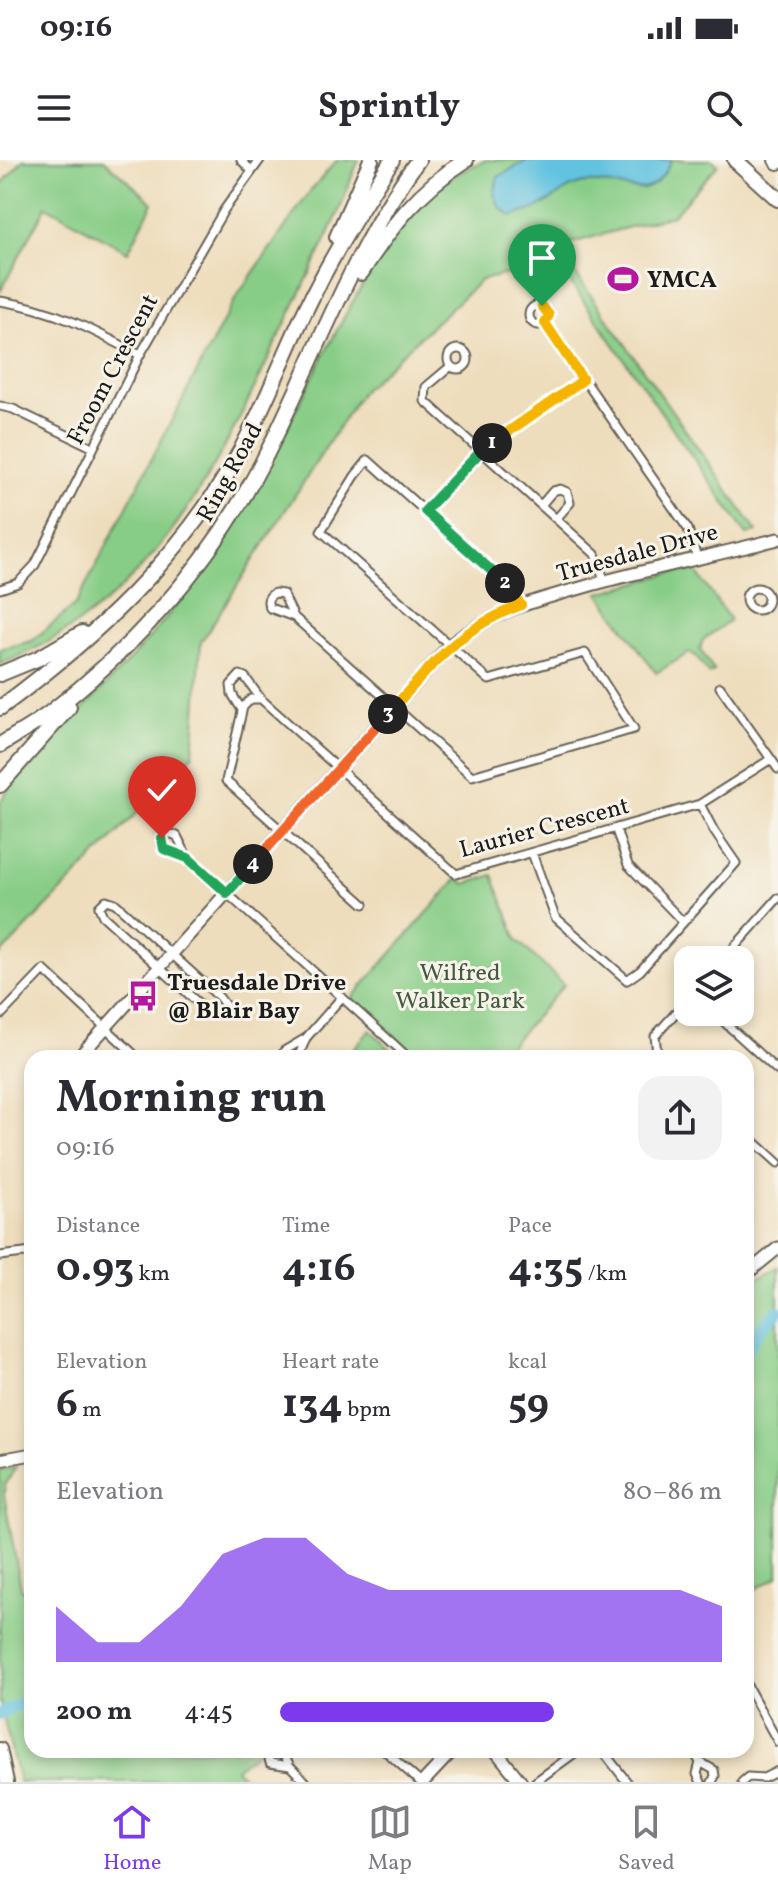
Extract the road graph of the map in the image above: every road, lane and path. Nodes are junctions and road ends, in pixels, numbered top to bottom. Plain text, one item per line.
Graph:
1 (241, 160) edge
2 (260, 160) edge
3 (371, 160) edge
4 (392, 160) edge
5 (418, 160) edge
6 (466, 160) edge
7 (735, 160) edge
8 (251, 170) junction
9 (778, 199) edge
10 (316, 289) junction
11 (0, 301) edge
12 (328, 323) junction
13 (545, 323) dead end
14 (140, 355) junction
15 (451, 366) dead end
16 (583, 380) junction
17 (0, 406) edge
18 (92, 447) junction
19 (481, 451) junction
20 (542, 504) junction
21 (425, 511) junction
22 (557, 518) junction
23 (777, 542) edge
24 (697, 558) junction
25 (605, 582) junction
26 (143, 587) junction
27 (0, 589) edge
28 (778, 597) edge
29 (767, 598) dead end
30 (521, 605) junction
31 (294, 617) dead end
32 (132, 640) junction
33 (450, 645) junction
34 (0, 674) edge
35 (720, 687) dead end
36 (261, 699) junction
37 (394, 707) junction
38 (0, 708) edge
39 (242, 710) junction
40 (0, 745) edge
41 (771, 759) junction
42 (339, 769) junction
43 (778, 769) edge
44 (0, 785) edge
45 (700, 804) junction
46 (616, 830) junction
47 (283, 831) junction
48 (532, 853) junction
49 (188, 858) dead end
50 (227, 893) junction
51 (778, 898) edge
52 (364, 904) dead end
53 (683, 922) junction
54 (735, 946) edge
55 (171, 954) junction
56 (159, 967) junction
57 (342, 997) junction
58 (674, 1015) edge
59 (0, 1016) edge
60 (728, 1026) edge
61 (105, 1028) junction
62 (306, 1038) junction
63 (85, 1050) edge
64 (129, 1050) edge
65 (286, 1050) edge
66 (301, 1050) edge
67 (400, 1050) edge
68 (657, 1050) edge
69 (778, 1071) edge
70 (754, 1141) edge
71 (778, 1163) edge
72 (778, 1248) edge
73 (24, 1253) edge
74 (0, 1256) edge
75 (778, 1259) edge
76 (754, 1267) edge
77 (754, 1269) edge
78 (24, 1456) edge
79 (0, 1460) edge
80 (754, 1698) edge
81 (778, 1742) edge
82 (0, 1749) edge
83 (268, 1758) edge
84 (286, 1758) edge
85 (394, 1758) edge
86 (445, 1758) edge
87 (502, 1758) edge
88 (568, 1758) edge
89 (608, 1758) edge
90 (697, 1758) edge
91 (700, 1762) junction
92 (290, 1766) junction
93 (778, 1771) edge
94 (764, 1780) edge
95 (7, 1782) edge
96 (306, 1782) edge
97 (422, 1782) edge
98 (521, 1782) edge
99 (535, 1782) edge
100 (627, 1782) edge
101 (701, 1782) edge
102 (712, 1782) edge
103 (742, 1782) edge

1 - 8 street
2 - 8 street, Froom Crescent
3 - 10 highway
4 - 10 highway, Ring Road
5 - 12 highway, Ring Road
6 - 12 highway
7 - 9 highway
8 - 14 street, Froom Crescent
10 - 26 highway, Ring Road
11 - 14 street
12 - 32 highway, Ring Road
13 - 16 street
14 - 18 street, Froom Crescent
15 - 19 street
16 - 19 street
16 - 24 street
17 - 18 street
18 - 27 street, Froom Crescent
19 - 20 street
19 - 21 street
20 - 22 street
20 - 22 street
21 - 30 street
21 - 33 street
22 - 25 street
23 - 24 street, Truesdale Drive
24 - 25 street, Truesdale Drive
25 - 30 street, Truesdale Drive
26 - 34 highway
26 - 38 highway, Ring Road
28 - 29 street
30 - 33 street, Truesdale Drive
31 - 37 street
32 - 40 highway, Ring Road
32 - 44 highway
33 - 37 street, Truesdale Drive
33 - 37 street
35 - 41 street
36 - 39 street
36 - 39 street
36 - 42 street
37 - 42 street, Truesdale Drive
39 - 47 street
41 - 43 street
41 - 45 street, Laurier Crescent
42 - 47 street, Truesdale Drive
42 - 48 street, Laurier Crescent
45 - 46 street, Laurier Crescent
45 - 53 street
46 - 48 street, Laurier Crescent
46 - 53 street
47 - 50 street, Truesdale Drive
47 - 52 street
48 - 53 street
49 - 50 street
50 - 55 street, Truesdale Drive
50 - 57 street
51 - 54 street
55 - 56 street, Truesdale Drive
55 - 56 street
55 - 56 street
56 - 61 street, Truesdale Drive
57 - 62 street
57 - 67 street
58 - 68 street
59 - 61 street
60 - 69 street
61 - 63 street, Truesdale Drive
61 - 64 street
62 - 65 street
62 - 66 street
70 - 71 street
72 - 76 street
73 - 74 street
75 - 77 street
78 - 79 street
80 - 81 street
82 - 95 main road
83 - 92 street
84 - 92 street
85 - 97 street
86 - 97 street
87 - 98 street
88 - 99 street
89 - 100 street
90 - 91 street
91 - 101 street
91 - 102 street
92 - 96 street
93 - 94 street
94 - 103 street

